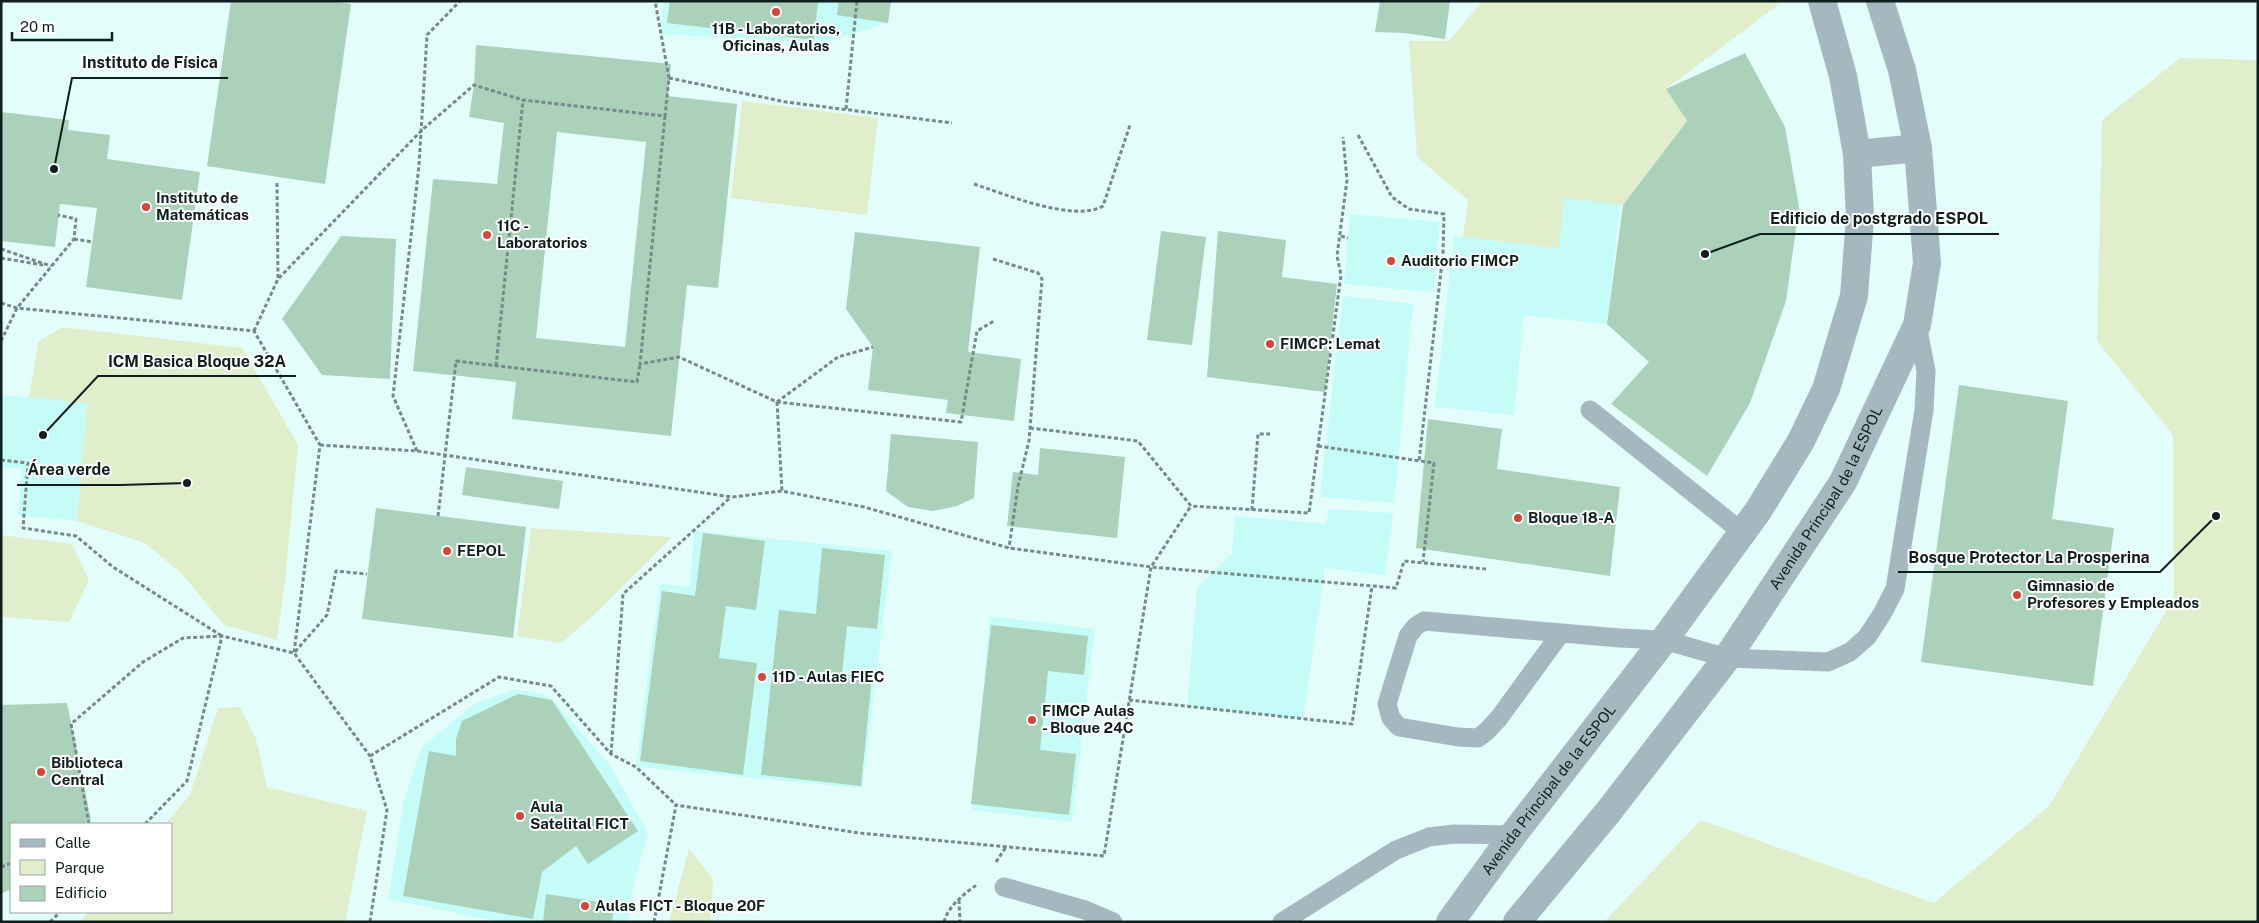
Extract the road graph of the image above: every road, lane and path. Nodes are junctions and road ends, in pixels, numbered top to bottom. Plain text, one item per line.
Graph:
1 (460, 1) edge
2 (654, 1) edge
3 (858, 1) edge
4 (1822, 1) edge
5 (1880, 1) edge
6 (669, 78) junction
7 (524, 100) junction
8 (846, 109) junction
9 (665, 116) junction
10 (952, 123) dead end
11 (1130, 125) dead end
12 (422, 130) junction
13 (1358, 134) dead end
14 (1343, 137) dead end
15 (1918, 148) junction
16 (1857, 154) junction
17 (276, 183) dead end
18 (974, 184) dead end
19 (58, 215) dead end
20 (1341, 236) junction
21 (1348, 238) dead end
22 (74, 239) junction
23 (92, 242) dead end
24 (1, 249) edge
25 (1, 258) edge
26 (993, 259) dead end
27 (52, 266) junction
28 (278, 279) junction
29 (1, 303) edge
30 (17, 308) junction
31 (994, 321) dead end
32 (1917, 324) junction
33 (254, 331) junction
34 (1, 341) edge
35 (873, 347) dead end
36 (640, 364) junction
37 (496, 366) junction
38 (777, 402) junction
39 (1590, 410) dead end
40 (1030, 428) junction
41 (1270, 434) dead end
42 (320, 445) junction
43 (1318, 446) junction
44 (417, 451) junction
45 (446, 455) junction
46 (1, 460) edge
47 (1419, 461) junction
48 (782, 492) junction
49 (732, 497) junction
50 (1191, 506) junction
51 (1252, 510) junction
52 (438, 516) dead end
53 (1742, 532) junction
54 (1009, 548) junction
55 (1423, 562) junction
56 (1151, 567) junction
57 (1486, 569) dead end
58 (368, 574) dead end
59 (1372, 586) junction
60 (1561, 633) junction
61 (222, 636) junction
62 (1664, 640) junction
63 (294, 653) junction
64 (1727, 658) junction
65 (1129, 700) junction
66 (611, 754) junction
67 (370, 756) junction
68 (676, 805) junction
69 (89, 823) edge
70 (146, 823) edge
71 (1513, 834) junction
72 (1004, 887) dead end
73 (59, 913) edge
74 (50, 922) edge
75 (370, 922) edge
76 (654, 922) edge
77 (944, 922) edge
78 (960, 922) edge
79 (1113, 922) edge
80 (1282, 922) edge
81 (1450, 922) edge
82 (1518, 922) edge

1 - 12 path
2 - 6 path
3 - 8 path
4 - 16 street, Avenida Principal de la ESPOL
5 - 15 street, Avenida Principal de la ESPOL
6 - 8 path
6 - 9 path
7 - 9 path
7 - 12 path
7 - 37 path
8 - 10 path
9 - 36 path
11 - 18 path
12 - 28 path
12 - 44 path
13 - 47 path
14 - 20 path
15 - 16 street
15 - 32 street, Avenida Principal de la ESPOL
16 - 53 street, Avenida Principal de la ESPOL
17 - 28 path
19 - 22 path
20 - 21 path
20 - 43 path
22 - 23 path
22 - 27 path
24 - 27 path
25 - 27 path
26 - 40 path
27 - 30 path
28 - 33 path
29 - 30 path
30 - 33 path
30 - 34 path
31 - 38 path
32 - 64 street, Avenida Principal de la ESPOL
32 - 64 lane
33 - 42 path
35 - 38 path
36 - 37 path
36 - 38 path
37 - 45 path
38 - 48 path
39 - 53 lane
40 - 50 path
40 - 54 path
41 - 51 path
42 - 44 path
42 - 63 path
43 - 47 path
43 - 51 path
44 - 45 path
45 - 49 path
45 - 52 path
46 - 61 path
47 - 55 path
48 - 49 path
48 - 54 path
49 - 66 path
50 - 51 path
50 - 56 path
53 - 62 street, Avenida Principal de la ESPOL
54 - 56 path
55 - 57 path
55 - 59 path
56 - 59 path
56 - 65 path
58 - 63 path
59 - 65 path
60 - 60 lane
60 - 62 lane
61 - 63 path
61 - 69 path
61 - 70 path
62 - 64 lane
62 - 71 street, Avenida Principal de la ESPOL
63 - 67 path
64 - 82 street, Avenida Principal de la ESPOL
65 - 68 path
66 - 67 path
66 - 68 path
67 - 75 path
68 - 76 path
71 - 80 lane
71 - 81 street, Avenida Principal de la ESPOL
72 - 79 lane
73 - 74 path
77 - 78 path

